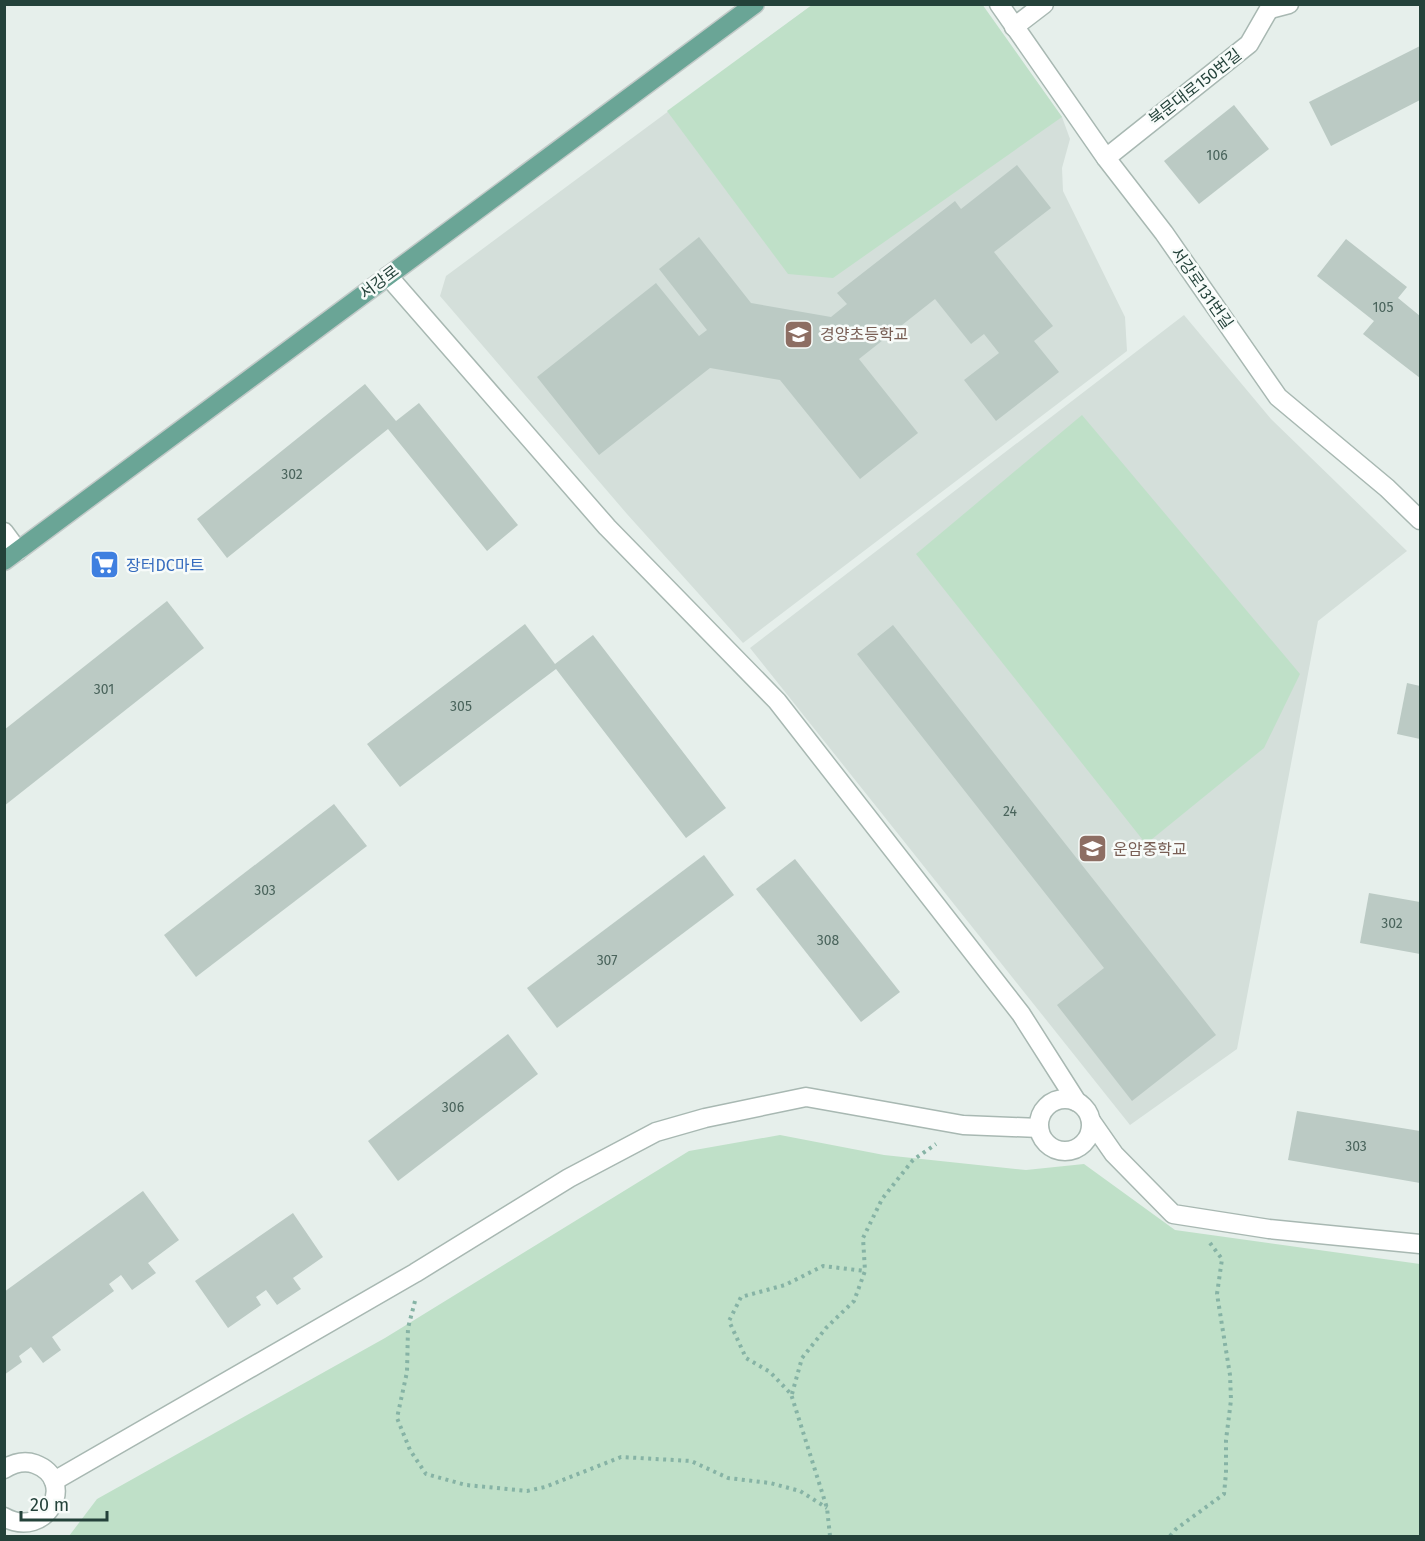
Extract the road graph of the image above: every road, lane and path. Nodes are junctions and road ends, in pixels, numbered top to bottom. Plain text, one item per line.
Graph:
1 (755, 4) edge
2 (999, 4) edge
3 (1044, 4) edge
4 (1289, 4) edge
5 (1271, 7) edge
6 (1014, 27) junction
7 (1106, 158) junction
8 (388, 276) junction
9 (1420, 520) edge
10 (4, 532) edge
11 (11, 556) edge
12 (1077, 1102) junction
13 (1091, 1121) junction
14 (963, 1125) junction
15 (1039, 1128) junction
16 (1188, 1216) junction
17 (1420, 1244) edge
18 (866, 1271) junction
19 (415, 1273) junction
20 (791, 1394) junction
21 (4, 1469) edge
22 (54, 1481) junction
23 (827, 1508) junction
24 (4, 1517) edge
25 (830, 1536) edge
26 (1170, 1536) edge

1 - 8 main road, 서강로
2 - 6 street, 서강로131번길
3 - 6 street
4 - 5 street
5 - 7 street, 북문대로150번길
6 - 7 street, 서강로131번길
7 - 9 street, 서강로131번길
8 - 11 main road, 서강로
8 - 12 street
10 - 11 street
12 - 13 street
12 - 15 street
13 - 15 street
13 - 16 street
14 - 15 street
14 - 18 path
14 - 19 street
16 - 17 street
16 - 26 path
18 - 20 path
18 - 20 path
19 - 22 street
19 - 23 path
20 - 23 path
21 - 22 street
22 - 24 street
23 - 25 path

